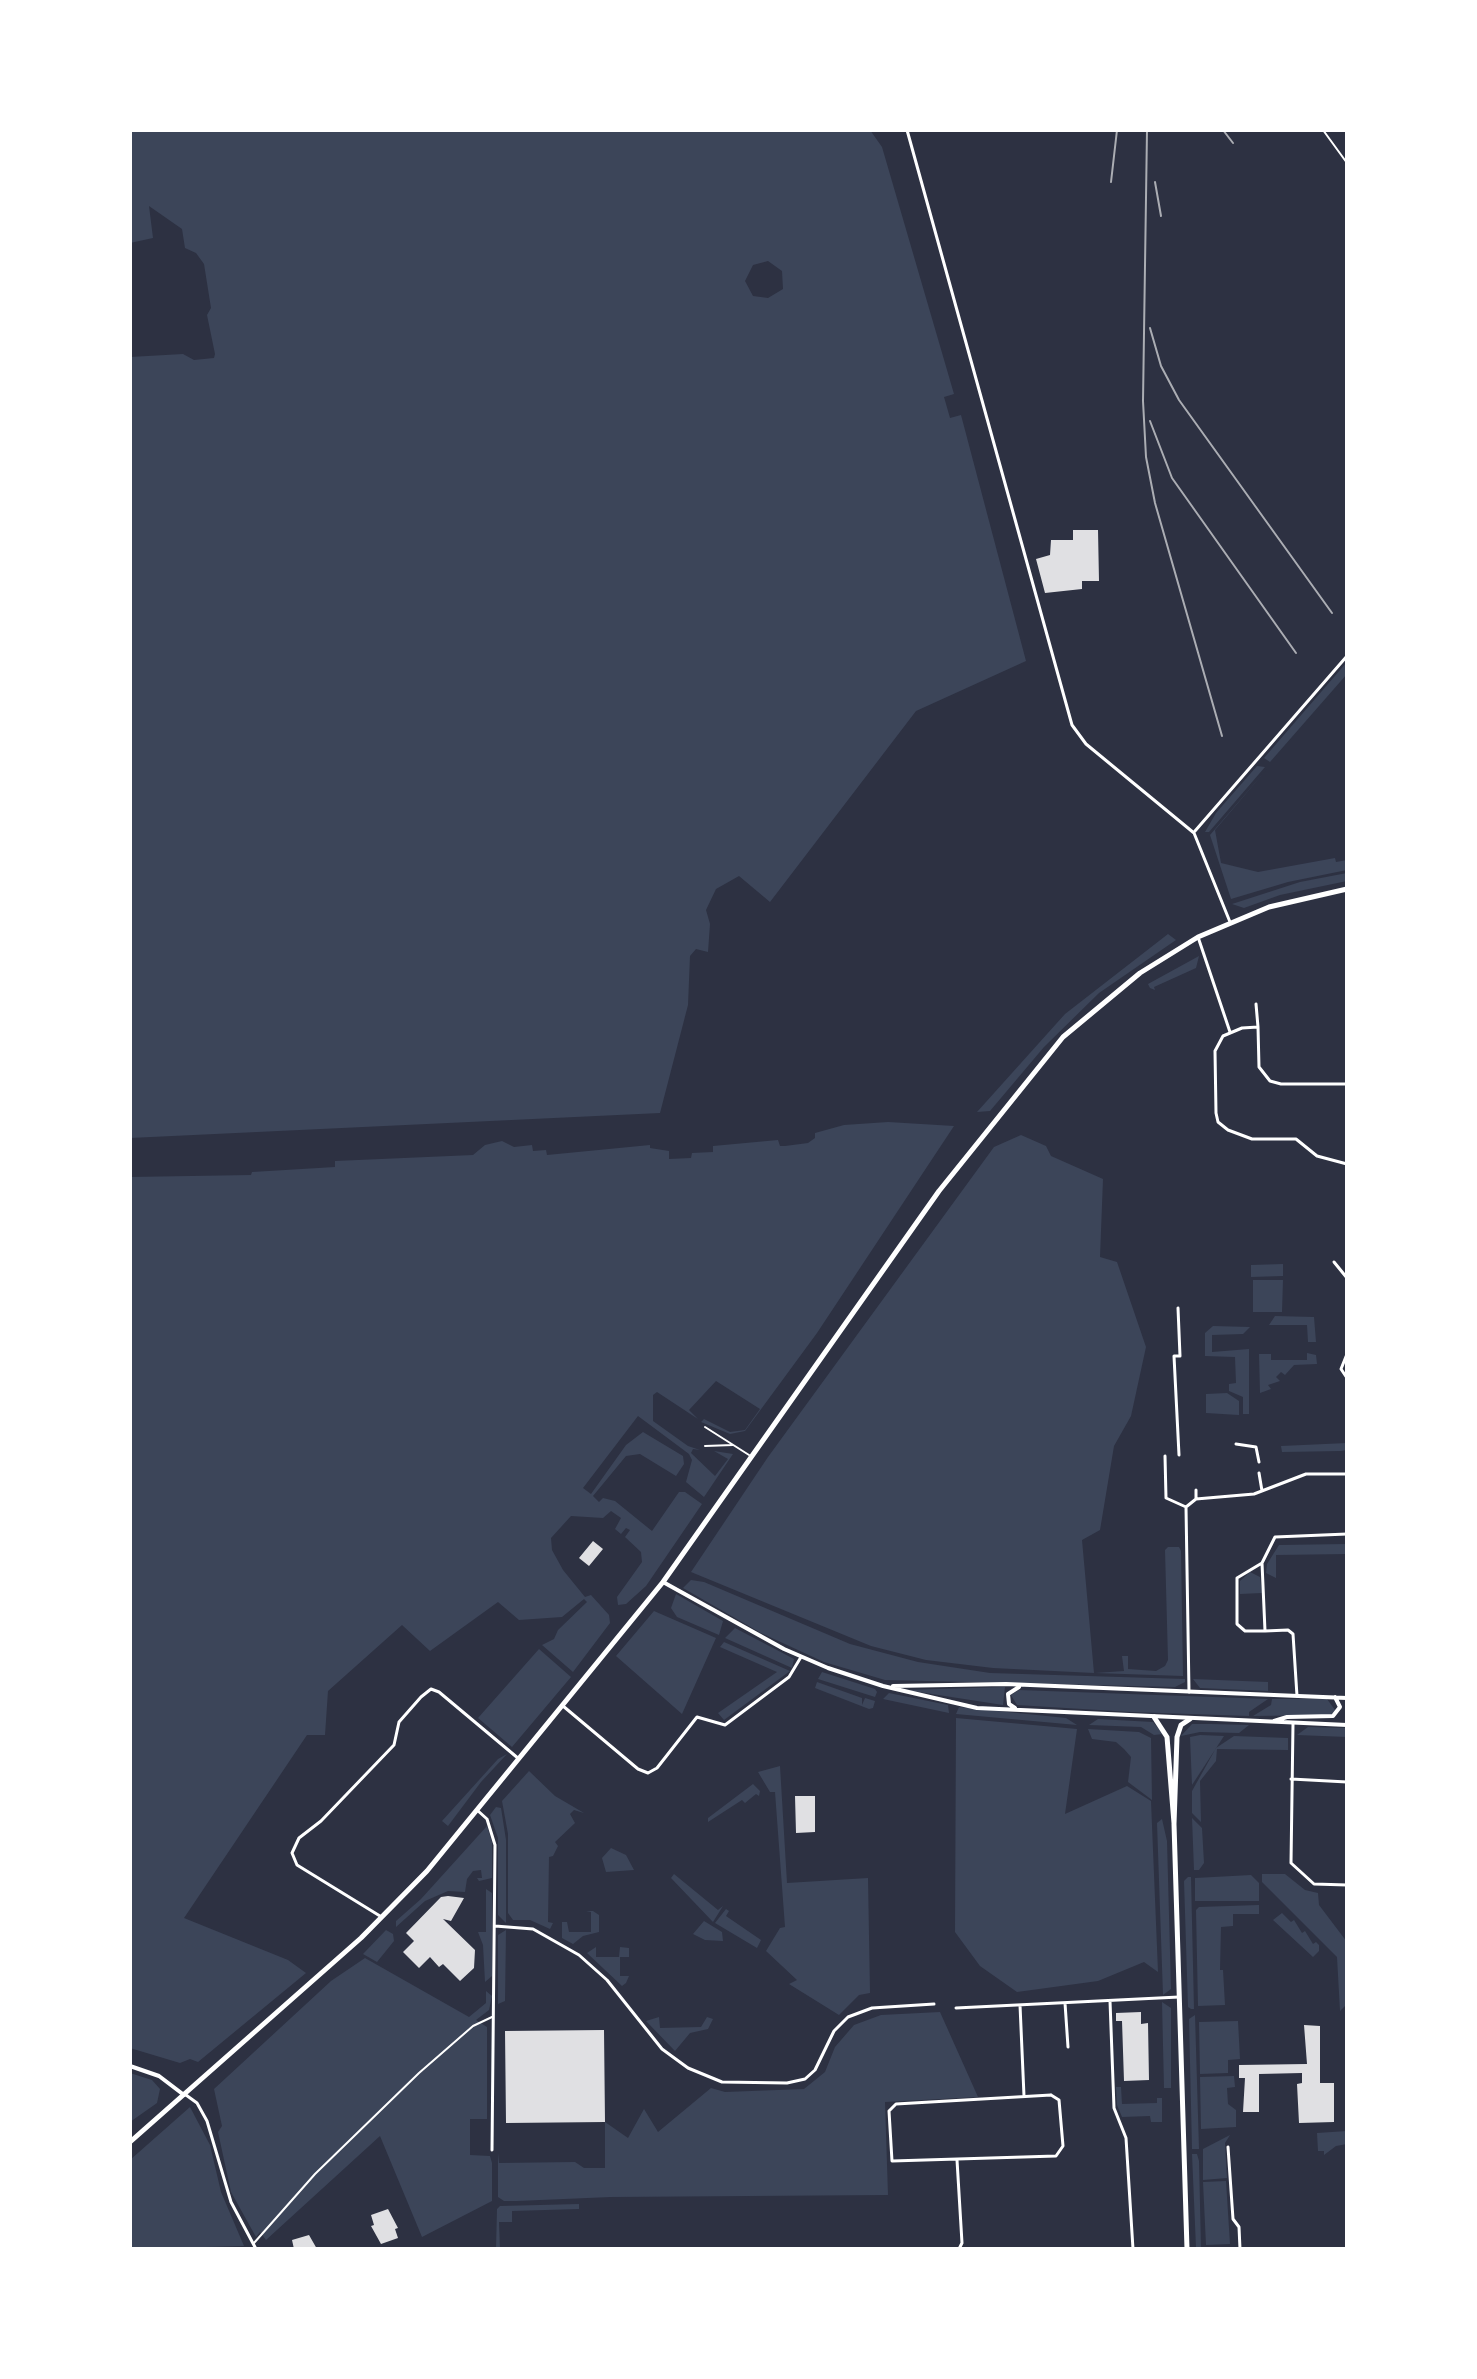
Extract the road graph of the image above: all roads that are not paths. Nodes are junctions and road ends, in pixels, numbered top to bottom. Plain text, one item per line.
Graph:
1 (907, 130) edge
2 (1323, 130) edge
3 (1347, 163) edge
4 (1347, 656) edge
5 (1194, 833) junction
6 (1347, 889) edge
7 (1230, 922) junction
8 (1198, 937) junction
9 (1256, 1004) dead end
10 (1258, 1027) junction
11 (1230, 1032) junction
12 (1347, 1084) edge
13 (1347, 1164) edge
14 (1334, 1262) dead end
15 (1347, 1278) edge
16 (1178, 1308) dead end
17 (1347, 1354) edge
18 (1347, 1378) edge
19 (705, 1427) dead end
20 (1236, 1444) dead end
21 (734, 1445) junction
22 (705, 1446) dead end
23 (1179, 1455) dead end
24 (1165, 1456) dead end
25 (753, 1458) junction
26 (1259, 1462) dead end
27 (1259, 1473) dead end
28 (1347, 1474) edge
29 (1196, 1490) dead end
30 (1262, 1491) junction
31 (1196, 1499) junction
32 (1186, 1507) junction
33 (1347, 1534) edge
34 (1262, 1563) junction
35 (663, 1582) junction
36 (1265, 1631) junction
37 (801, 1657) junction
38 (1025, 1686) junction
39 (887, 1687) junction
40 (1189, 1692) junction
41 (1297, 1696) junction
42 (1335, 1697) junction
43 (1347, 1698) edge
44 (563, 1706) junction
45 (1017, 1710) junction
46 (1154, 1717) junction
47 (1190, 1719) junction
48 (1272, 1722) junction
49 (1293, 1723) junction
50 (1347, 1725) edge
51 (519, 1759) junction
52 (1291, 1779) junction
53 (1347, 1782) edge
54 (477, 1810) junction
55 (1174, 1824) junction
56 (1347, 1885) edge
57 (383, 1918) junction
58 (495, 1926) junction
59 (1179, 1997) junction
60 (1110, 2001) junction
61 (1065, 2003) junction
62 (934, 2004) dead end
63 (1020, 2005) junction
64 (956, 2008) dead end
65 (494, 2016) junction
66 (1068, 2047) dead end
67 (130, 2066) edge
68 (184, 2095) junction
69 (1024, 2096) junction
70 (130, 2142) edge
71 (1228, 2147) dead end
72 (492, 2150) dead end
73 (957, 2160) junction
74 (253, 2244) junction
75 (256, 2249) edge
76 (959, 2249) edge
77 (1133, 2249) edge
78 (1187, 2249) edge
79 (1240, 2249) edge

1 - 5 street
2 - 3 lane
4 - 5 street
5 - 7 street
6 - 7 main road
7 - 8 main road
8 - 11 street
8 - 25 main road
9 - 10 street
10 - 11 street
10 - 12 street
11 - 13 street
14 - 15 street
16 - 23 street
17 - 18 street
19 - 21 lane
20 - 26 street
21 - 22 lane
21 - 25 lane
24 - 32 street
25 - 35 main road
27 - 30 street
28 - 30 street
29 - 31 street
30 - 31 street
31 - 32 street
32 - 40 street
33 - 34 street
34 - 36 street
34 - 36 street
35 - 37 street
35 - 44 main road
36 - 41 street
37 - 39 street
37 - 44 street
38 - 39 street
38 - 40 street
38 - 45 street
39 - 45 street
40 - 41 street
41 - 42 street
42 - 43 street
42 - 48 street
44 - 51 main road
45 - 46 street
46 - 47 street
46 - 55 main road
47 - 48 street
47 - 55 main road
48 - 49 street
49 - 50 street
49 - 52 street
51 - 54 main road
51 - 57 street
52 - 53 street
52 - 56 street
54 - 57 main road
54 - 58 street
55 - 59 main road
57 - 68 main road
58 - 62 street
58 - 65 street
59 - 60 street
59 - 78 main road
60 - 61 street
60 - 77 street
61 - 63 street
61 - 66 street
63 - 64 street
63 - 69 street
65 - 72 street
65 - 74 lane
67 - 68 street
68 - 70 main road
68 - 74 street
69 - 73 street
69 - 73 street
71 - 79 street
73 - 76 street
74 - 75 street

